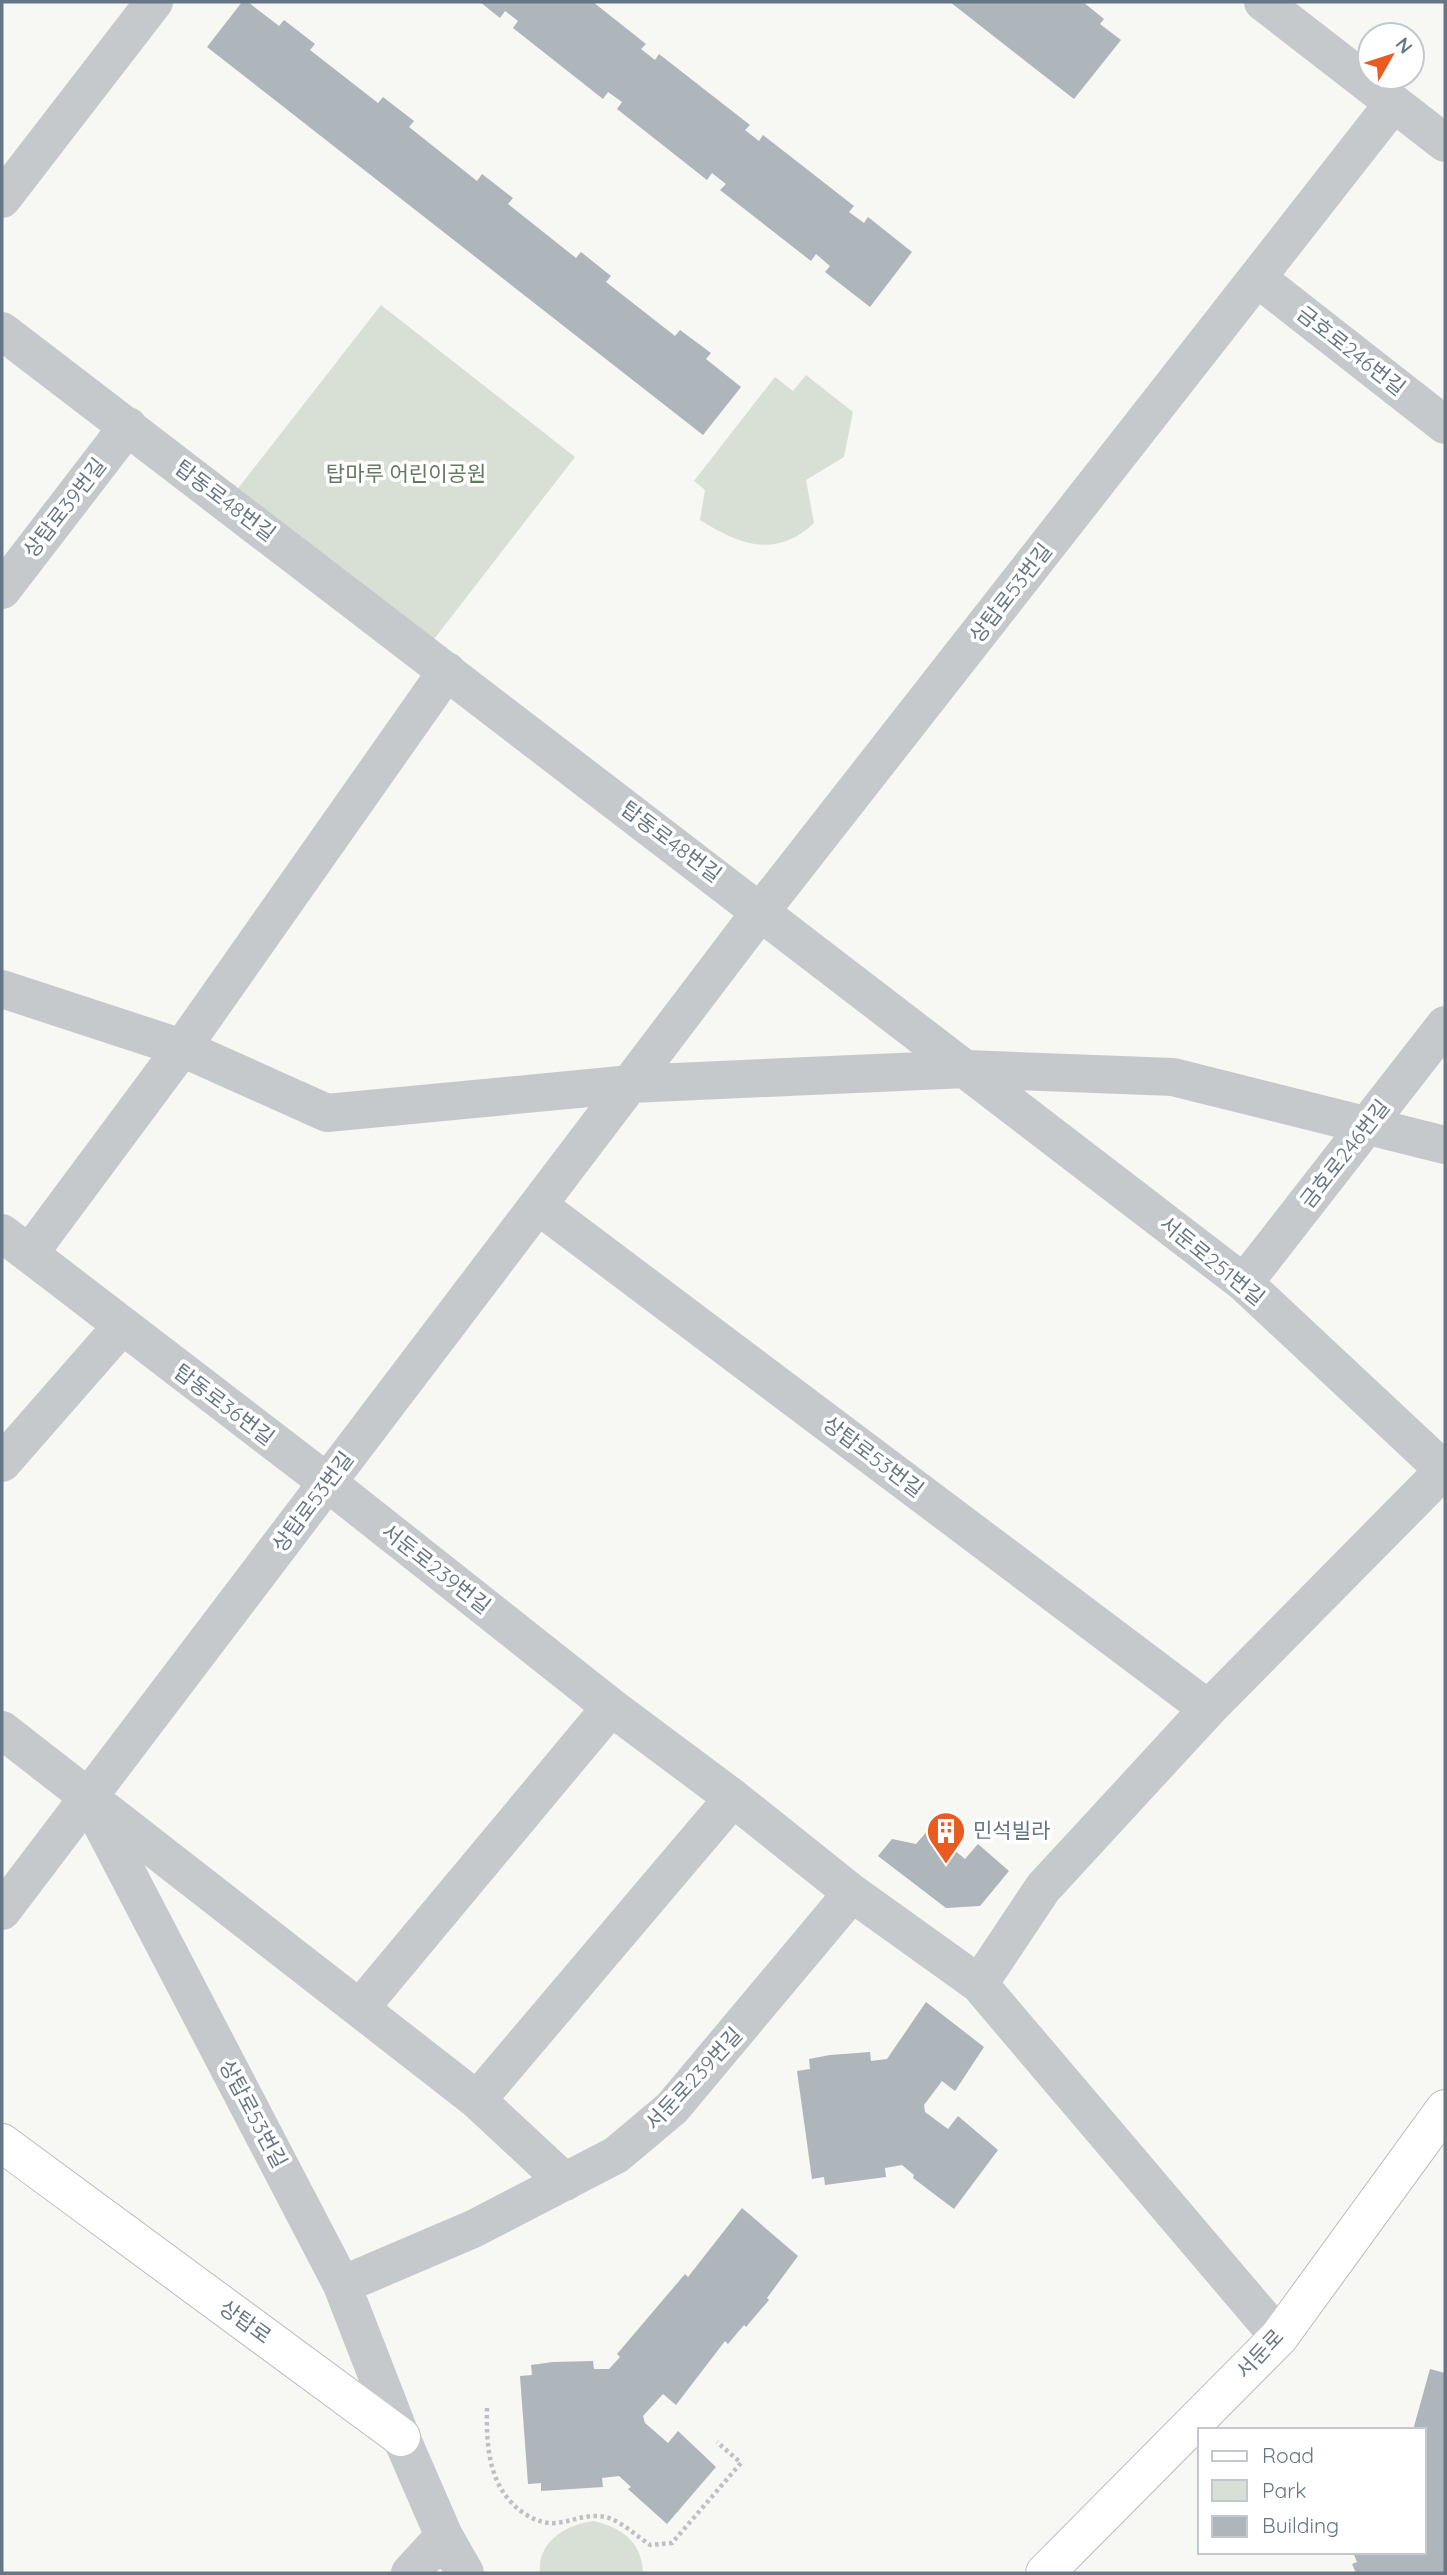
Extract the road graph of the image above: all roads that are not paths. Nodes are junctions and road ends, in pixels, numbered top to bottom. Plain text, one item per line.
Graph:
1 (154, 2) edge
2 (1263, 2) edge
3 (1394, 104) junction
4 (1445, 143) edge
5 (2, 199) edge
6 (1257, 278) junction
7 (2, 331) edge
8 (1445, 425) edge
9 (128, 426) junction
10 (2, 590) edge
11 (447, 671) junction
12 (761, 911) junction
13 (2, 989) edge
14 (1445, 1025) edge
15 (182, 1048) junction
16 (966, 1069) junction
17 (631, 1084) junction
18 (1367, 1126) junction
19 (1445, 1145) edge
20 (538, 1206) junction
21 (15, 1243) edge
22 (1244, 1283) junction
23 (121, 1327) junction
24 (2, 1463) edge
25 (1445, 1470) edge
26 (328, 1483) junction
27 (611, 1707) junction
28 (1208, 1709) junction
29 (2, 1730) edge
30 (88, 1798) junction
31 (733, 1798) junction
32 (852, 1893) junction
33 (2, 1912) edge
34 (979, 1984) junction
35 (360, 2008) junction
36 (477, 2100) junction
37 (1445, 2109) edge
38 (2, 2143) edge
39 (565, 2182) junction
40 (342, 2285) junction
41 (1279, 2337) junction
42 (401, 2437) junction
43 (444, 2536) junction
44 (410, 2573) edge
45 (466, 2573) edge
46 (1045, 2573) edge

1 - 5 street
2 - 3 street
3 - 4 street
3 - 6 street, 상탑로53번길
6 - 8 street, 금호로246번길
6 - 12 street, 상탑로53번길
7 - 9 street, 탑동로48번길
9 - 10 street, 상탑로39번길
9 - 11 street, 탑동로48번길
11 - 12 street, 탑동로48번길
11 - 15 street
12 - 16 street, 서둔로251번길
12 - 17 street, 상탑로53번길
13 - 15 street
14 - 18 street, 금호로246번길
15 - 17 street
15 - 21 street, 탑동로36번길
16 - 17 street
16 - 18 street
16 - 22 street, 서둔로251번길
17 - 20 street, 상탑로53번길
18 - 19 street
18 - 22 street, 금호로246번길
20 - 26 street, 상탑로53번길
20 - 28 street, 상탑로53번길
21 - 23 street, 탑동로36번길
22 - 25 street, 서둔로251번길
23 - 24 street
23 - 26 street, 탑동로36번길
25 - 28 street, 서둔로251번길
26 - 27 street, 서둔로239번길
26 - 30 street, 상탑로53번길
27 - 31 street, 서둔로239번길
27 - 35 street
28 - 34 street
29 - 30 street, 상탑로53번길
30 - 33 street, 상탑로53번길
30 - 35 street, 상탑로53번길
30 - 40 street, 상탑로53번길
31 - 32 street, 서둔로239번길
31 - 36 street
32 - 34 street, 서둔로239번길
32 - 39 street, 서둔로239번길
34 - 41 street, 서둔로239번길
35 - 36 street, 상탑로53번길
36 - 39 street, 상탑로53번길
37 - 41 street, 서둔로
38 - 42 street, 상탑로
39 - 40 street, 서둔로239번길
40 - 42 street, 상탑로53번길
41 - 46 street, 서둔로
42 - 43 street
43 - 44 street
43 - 45 street

